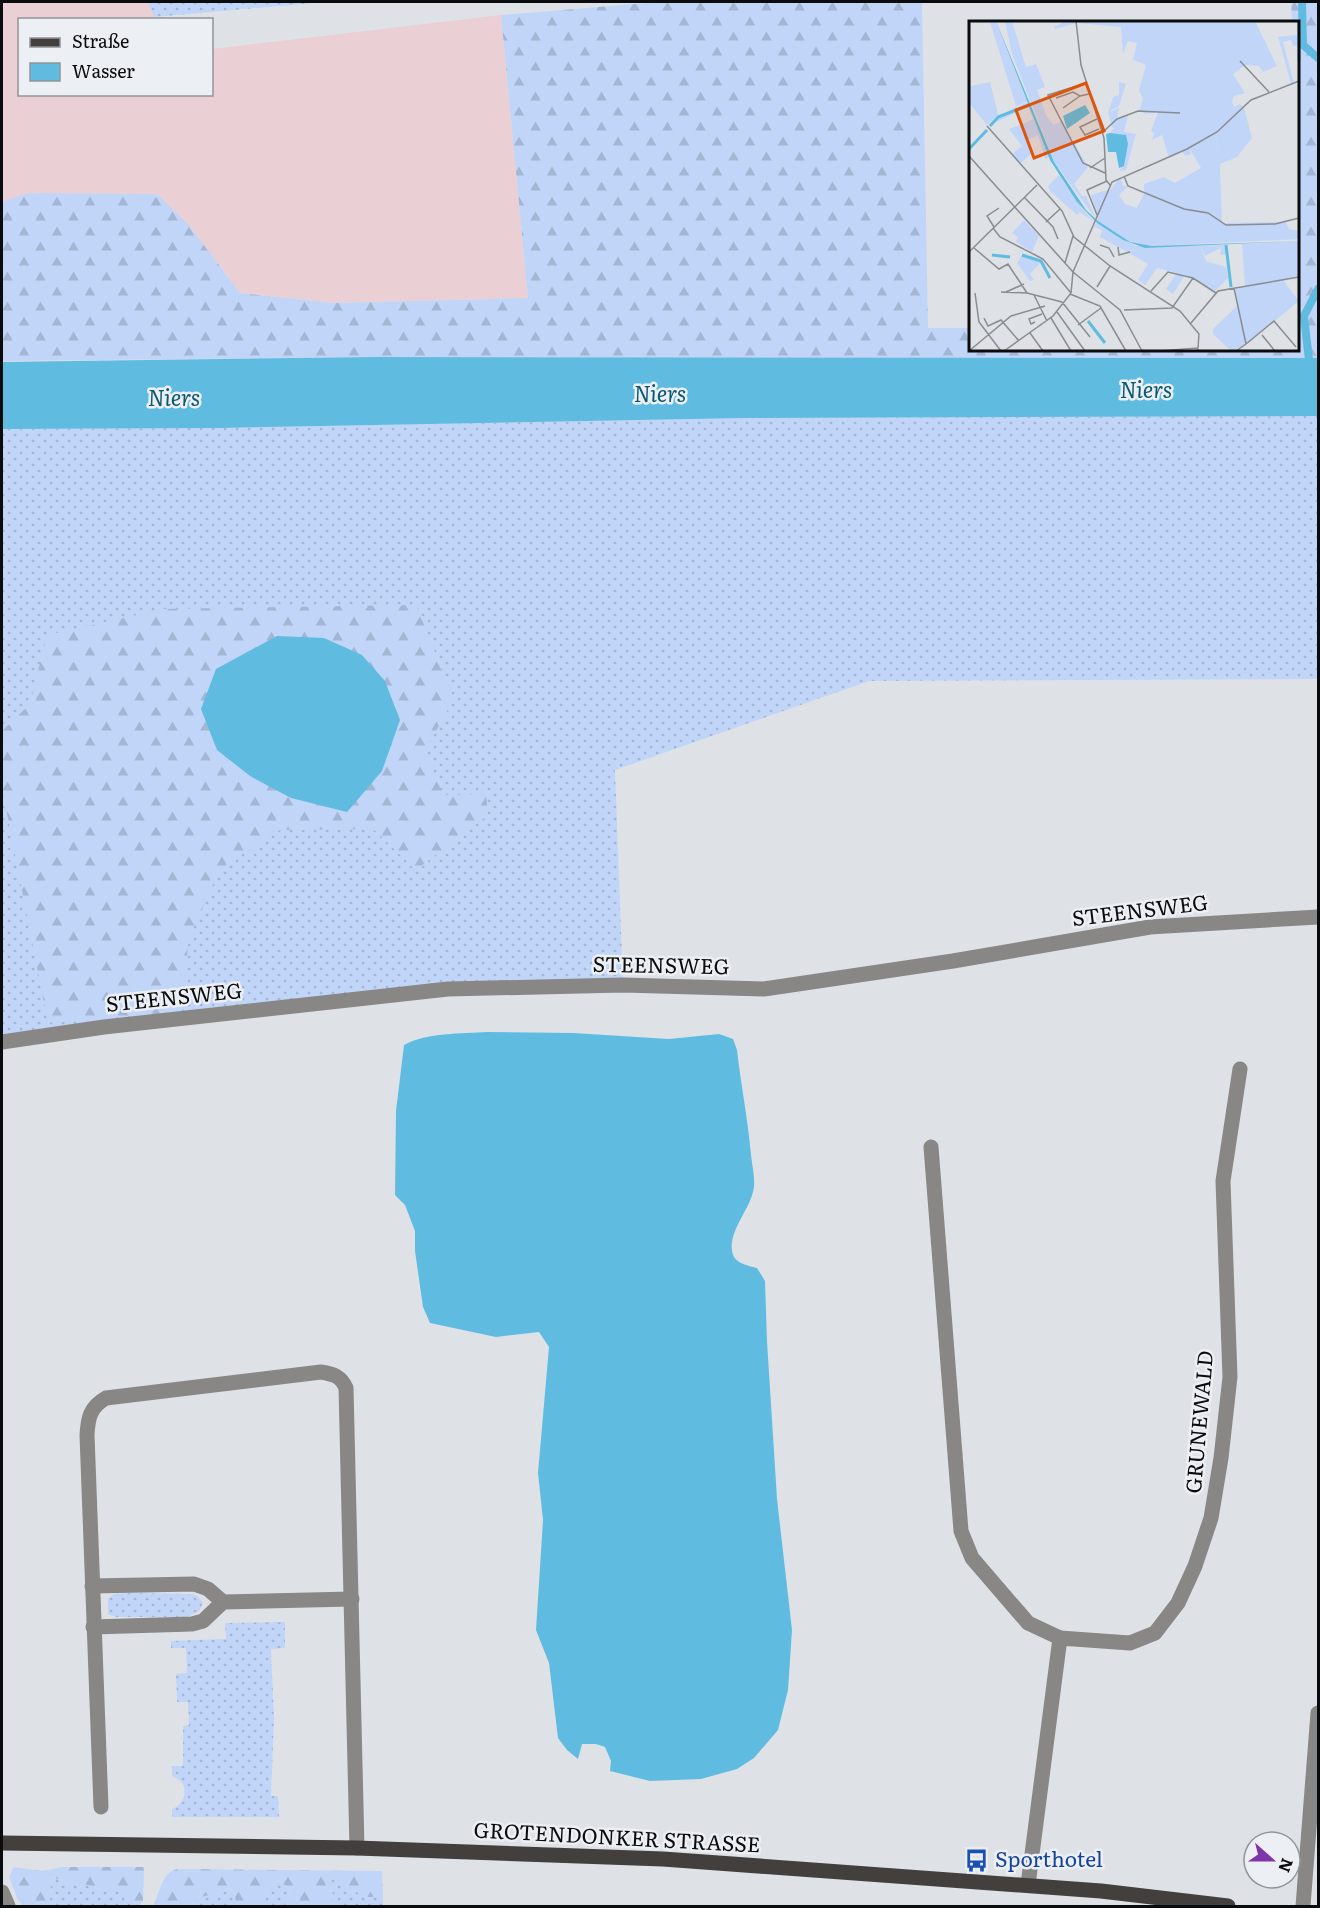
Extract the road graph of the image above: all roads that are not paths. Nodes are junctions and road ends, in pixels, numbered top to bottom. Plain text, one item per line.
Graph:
1 (1318, 917) edge
2 (2, 1042) edge
3 (1240, 1069) dead end
4 (931, 1147) dead end
5 (92, 1586) junction
6 (352, 1599) junction
7 (223, 1602) junction
8 (93, 1627) junction
9 (1060, 1638) junction
10 (1318, 1713) edge
11 (101, 1807) dead end
12 (2, 1843) edge
13 (357, 1848) junction
14 (1028, 1885) junction
15 (2, 1892) edge
16 (8, 1906) edge
17 (1228, 1906) edge
18 (1303, 1906) edge

1 - 2 street, STEENSWEG
3 - 9 street, GRUNEWALD
4 - 9 street, GRUNEWALD
5 - 6 street
5 - 7 street
5 - 8 street
6 - 7 street
6 - 13 street
7 - 8 street
8 - 11 street
9 - 14 street
10 - 18 street
12 - 13 main road, GROTENDONKER STRASSE
13 - 14 main road, GROTENDONKER STRASSE
14 - 17 main road, GROTENDONKER STRASSE
15 - 16 street

